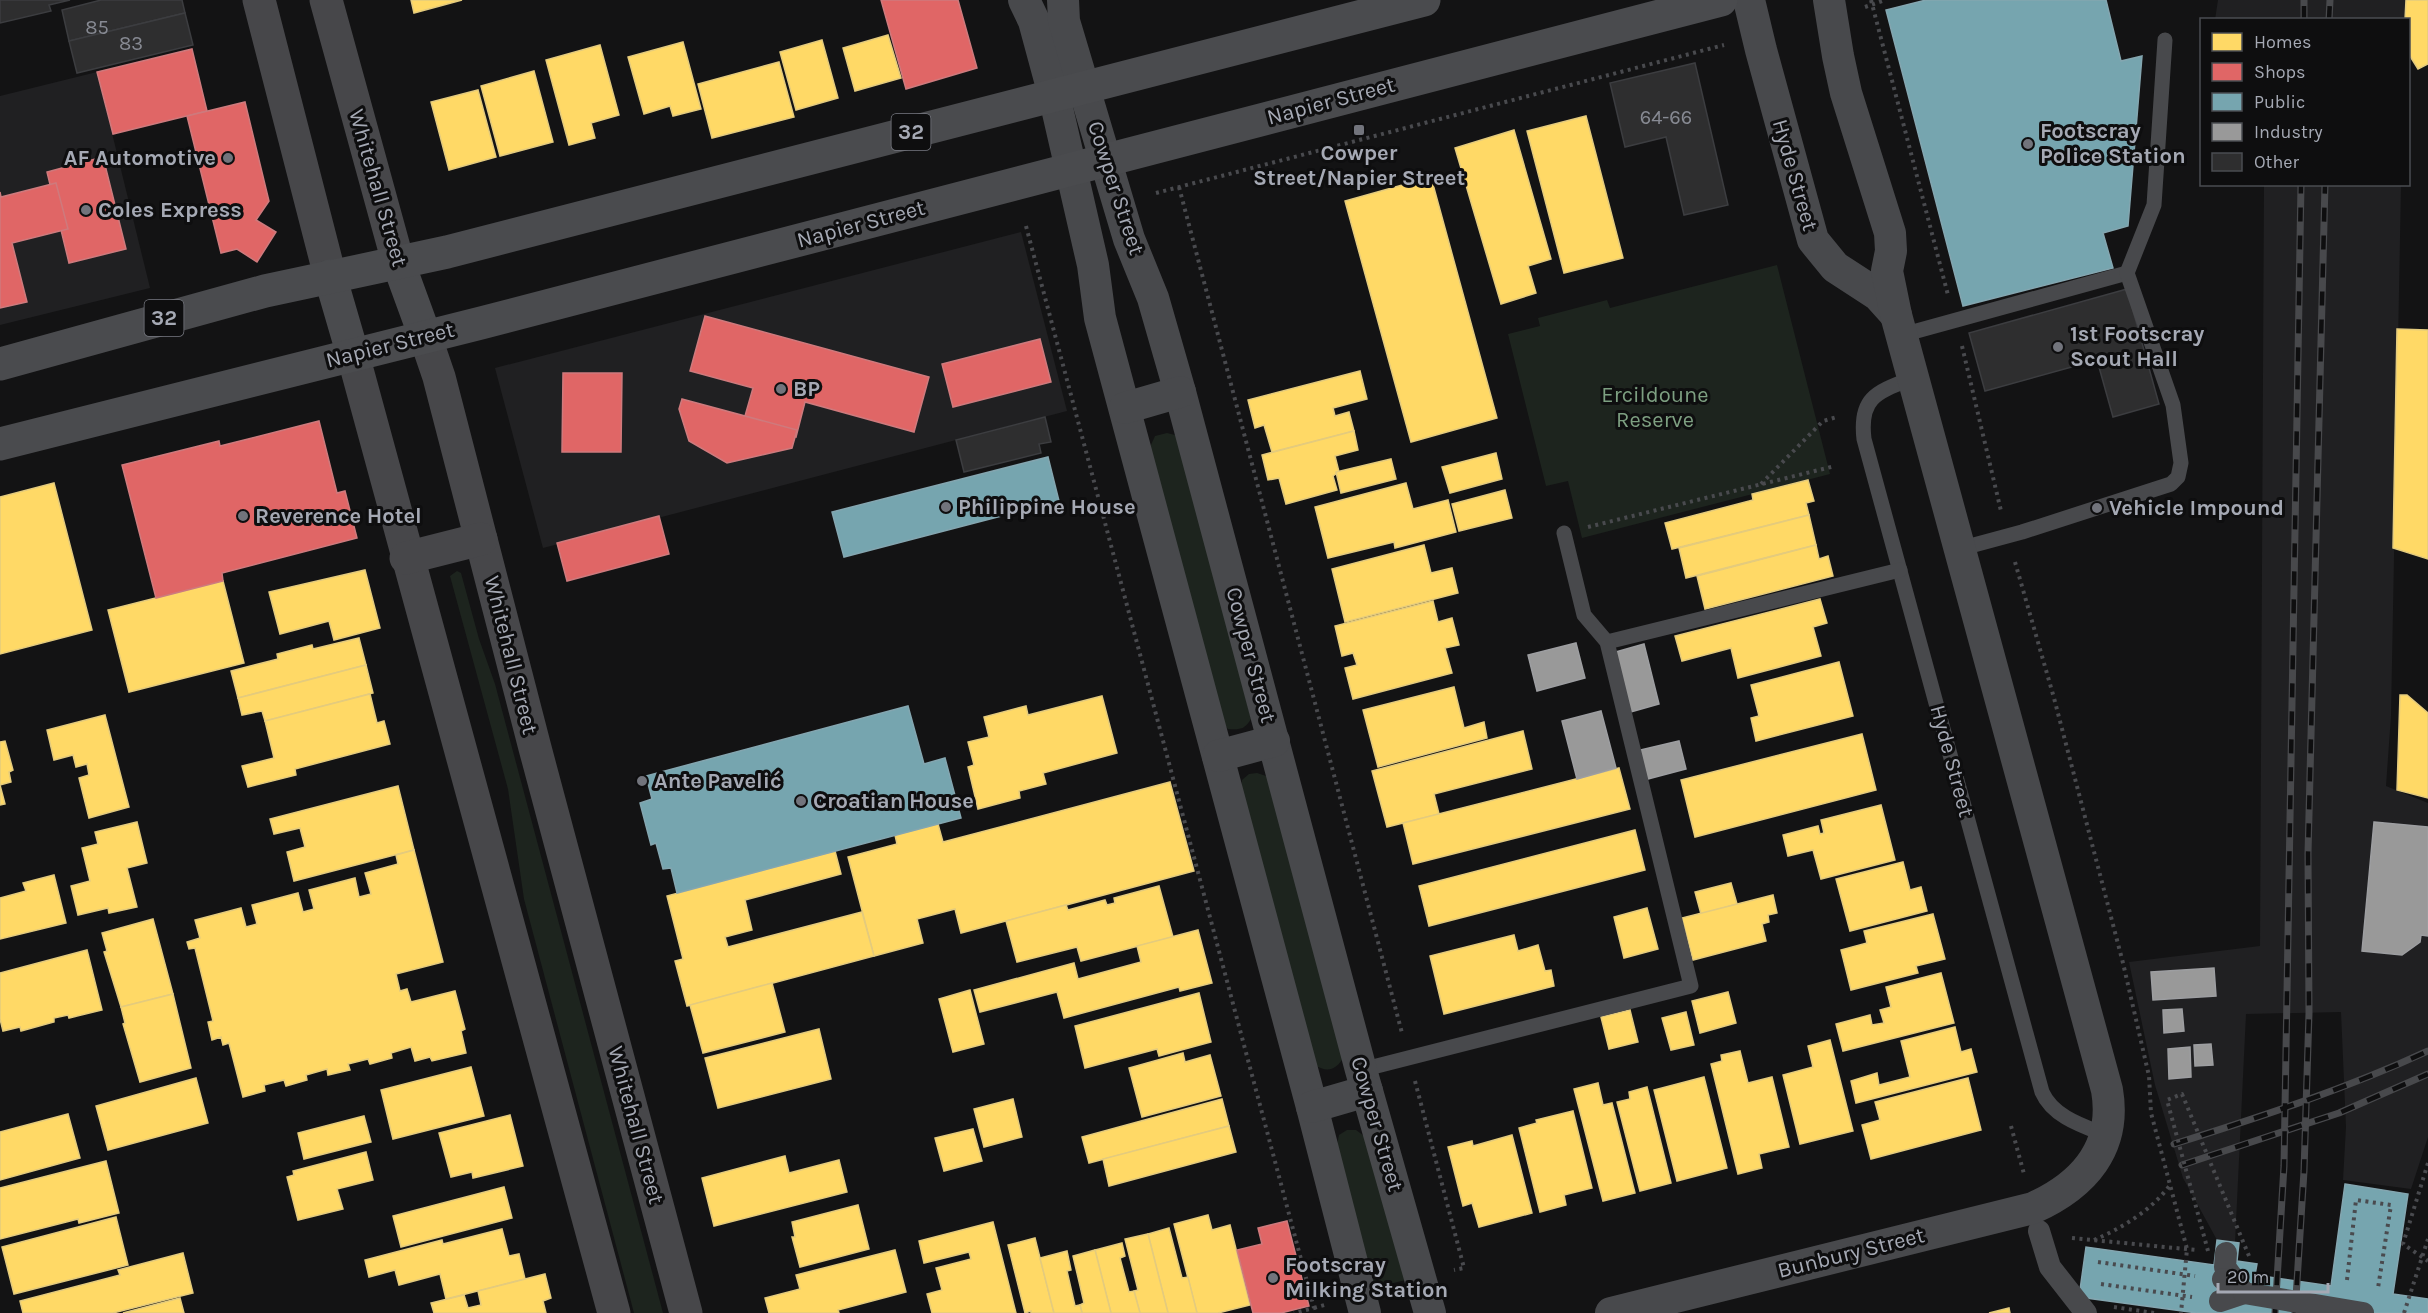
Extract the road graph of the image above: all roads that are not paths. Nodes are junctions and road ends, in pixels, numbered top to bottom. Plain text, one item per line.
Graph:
1 (259, 0) edge
2 (326, 0) edge
3 (1024, 0) edge
4 (1063, 0) edge
5 (1424, 0) edge
6 (1721, 0) edge
7 (1749, 0) edge
8 (1842, 5) edge
9 (2165, 40) dead end
10 (1069, 92) junction
11 (1106, 160) junction
12 (1070, 170) junction
13 (398, 262) junction
14 (2127, 273) junction
15 (330, 276) junction
16 (1899, 325) junction
17 (425, 336) junction
18 (352, 355) junction
19 (0, 364) edge
20 (1913, 378) junction
21 (1180, 392) junction
22 (1125, 408) junction
23 (0, 444) edge
24 (1564, 533) road end
25 (481, 538) junction
26 (1959, 549) junction
27 (406, 558) junction
28 (1900, 570) junction
29 (1607, 642) junction
30 (1274, 741) junction
31 (1218, 756) junction
32 (1364, 1080) junction
33 (1312, 1107) junction
34 (2106, 1135) junction
35 (2084, 1175) joint
36 (2039, 1231) dead end
37 (2217, 1252) road end
38 (2221, 1290) road end
39 (2244, 1293) junction
40 (2353, 1312) edge
41 (614, 1313) edge
42 (686, 1313) edge
43 (1365, 1313) edge
44 (1430, 1313) edge
45 (1611, 1313) edge
46 (2086, 1313) edge

1 - 15 main road
2 - 13 main road, Whitehall Street
3 - 10 street, Cowper Street
4 - 10 street, Cowper Street
5 - 10 main road, 32
6 - 11 main road, Napier Street
7 - 16 street, Hyde Street
8 - 16 street, Hyde Street
9 - 14 lane
10 - 11 street, Cowper Street
10 - 12 street, Cowper Street
10 - 13 main road, 32
11 - 12 main road, Napier Street
11 - 21 street, Cowper Street
12 - 17 main road, Napier Street
12 - 22 street, Cowper Street
13 - 15 main road, 32
13 - 17 main road, Whitehall Street
14 - 16 lane
14 - 26 lane
15 - 18 main road
15 - 19 main road, 32
16 - 20 street, Hyde Street
17 - 18 main road, Napier Street
17 - 25 main road, Whitehall Street
18 - 23 main road, Napier Street
18 - 27 main road
20 - 26 street, Hyde Street
20 - 28 lane, Hyde Street
21 - 22 street
21 - 30 street, Cowper Street
22 - 31 street, Cowper Street
24 - 29 lane
25 - 27 main road
25 - 42 main road, Whitehall Street
26 - 34 street, Hyde Street
27 - 41 main road
28 - 29 lane
28 - 34 lane, Hyde Street
29 - 32 lane
30 - 31 street
30 - 32 street, Cowper Street
31 - 33 street, Cowper Street
32 - 33 street
32 - 44 street, Cowper Street
33 - 43 street, Cowper Street
34 - 35 street, Hyde Street
35 - 45 street, Bunbury Street
36 - 46 street
37 - 39 street
38 - 39 street
39 - 40 street, bridge

